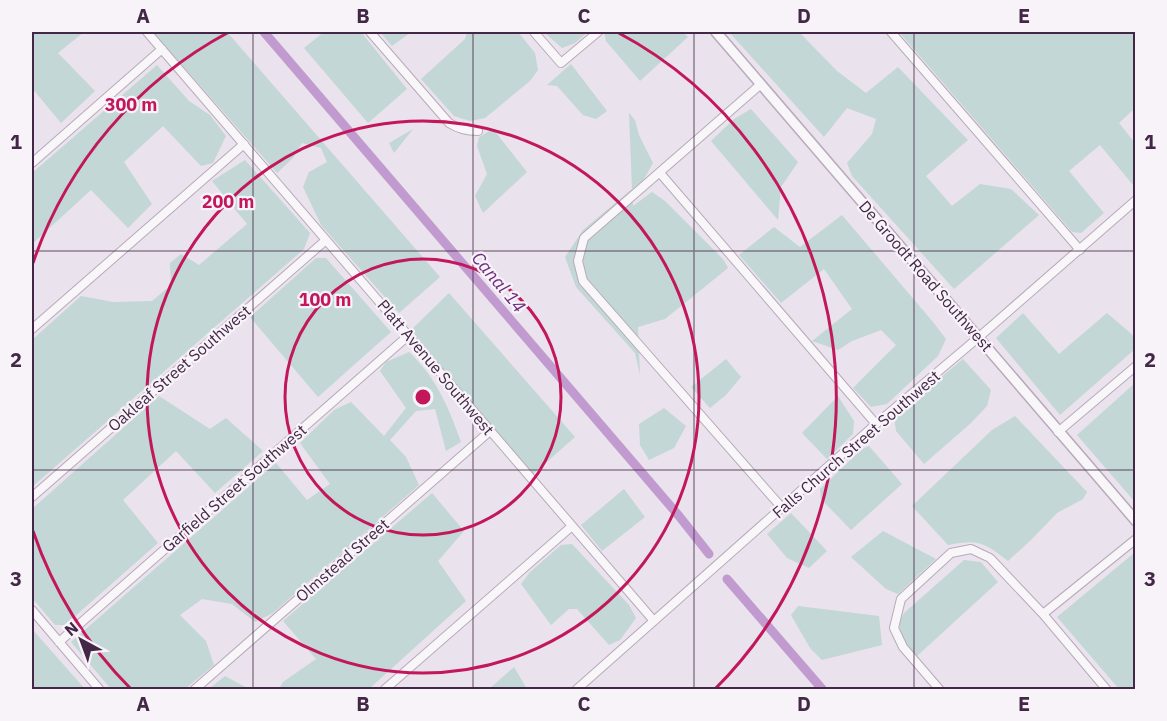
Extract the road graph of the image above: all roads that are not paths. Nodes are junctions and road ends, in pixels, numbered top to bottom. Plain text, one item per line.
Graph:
1 (147, 32) edge
2 (370, 32) edge
3 (534, 32) edge
4 (598, 32) edge
5 (716, 32) edge
6 (891, 32) edge
7 (162, 49) junction
8 (761, 84) junction
9 (478, 131) dead end
10 (244, 144) junction
11 (32, 163) edge
12 (660, 173) junction
13 (1136, 200) edge
14 (326, 240) junction
15 (1080, 250) junction
16 (32, 329) edge
17 (409, 335) junction
18 (979, 337) junction
19 (1136, 366) edge
20 (876, 424) junction
21 (490, 431) junction
22 (1058, 432) junction
23 (32, 497) edge
24 (783, 509) junction
25 (1136, 522) edge
26 (572, 526) junction
27 (1136, 539) edge
28 (32, 610) edge
29 (1043, 614) junction
30 (654, 621) junction
31 (59, 642) junction
32 (100, 690) edge
33 (194, 690) edge
34 (384, 690) edge
35 (576, 690) edge
36 (940, 690) edge
37 (1107, 690) edge

1 - 7 street, Platt Avenue Southwest
2 - 9 street
3 - 4 street
5 - 8 street, De Groodt Road Southwest
6 - 15 street
7 - 10 street, Platt Avenue Southwest
7 - 11 street
8 - 12 street
8 - 18 street, De Groodt Road Southwest
10 - 14 street, Platt Avenue Southwest
10 - 16 street
12 - 20 street
12 - 24 street
13 - 15 street, Falls Church Street Southwest
14 - 17 street, Platt Avenue Southwest
14 - 23 street, Oakleaf Street Southwest
15 - 18 street, Falls Church Street Southwest
17 - 21 street, Platt Avenue Southwest
17 - 31 street, Garfield Street Southwest
18 - 20 street, Falls Church Street Southwest
18 - 22 street, De Groodt Road Southwest
19 - 22 street
20 - 24 street, Falls Church Street Southwest
21 - 26 street, Platt Avenue Southwest
21 - 33 street, Olmstead Street
22 - 25 street, De Groodt Road Southwest
24 - 30 street, Falls Church Street Southwest
26 - 30 street, Platt Avenue Southwest
26 - 34 street
27 - 29 street
28 - 31 street
29 - 36 street
29 - 37 street
30 - 35 street, Falls Church Street Southwest
31 - 32 street

